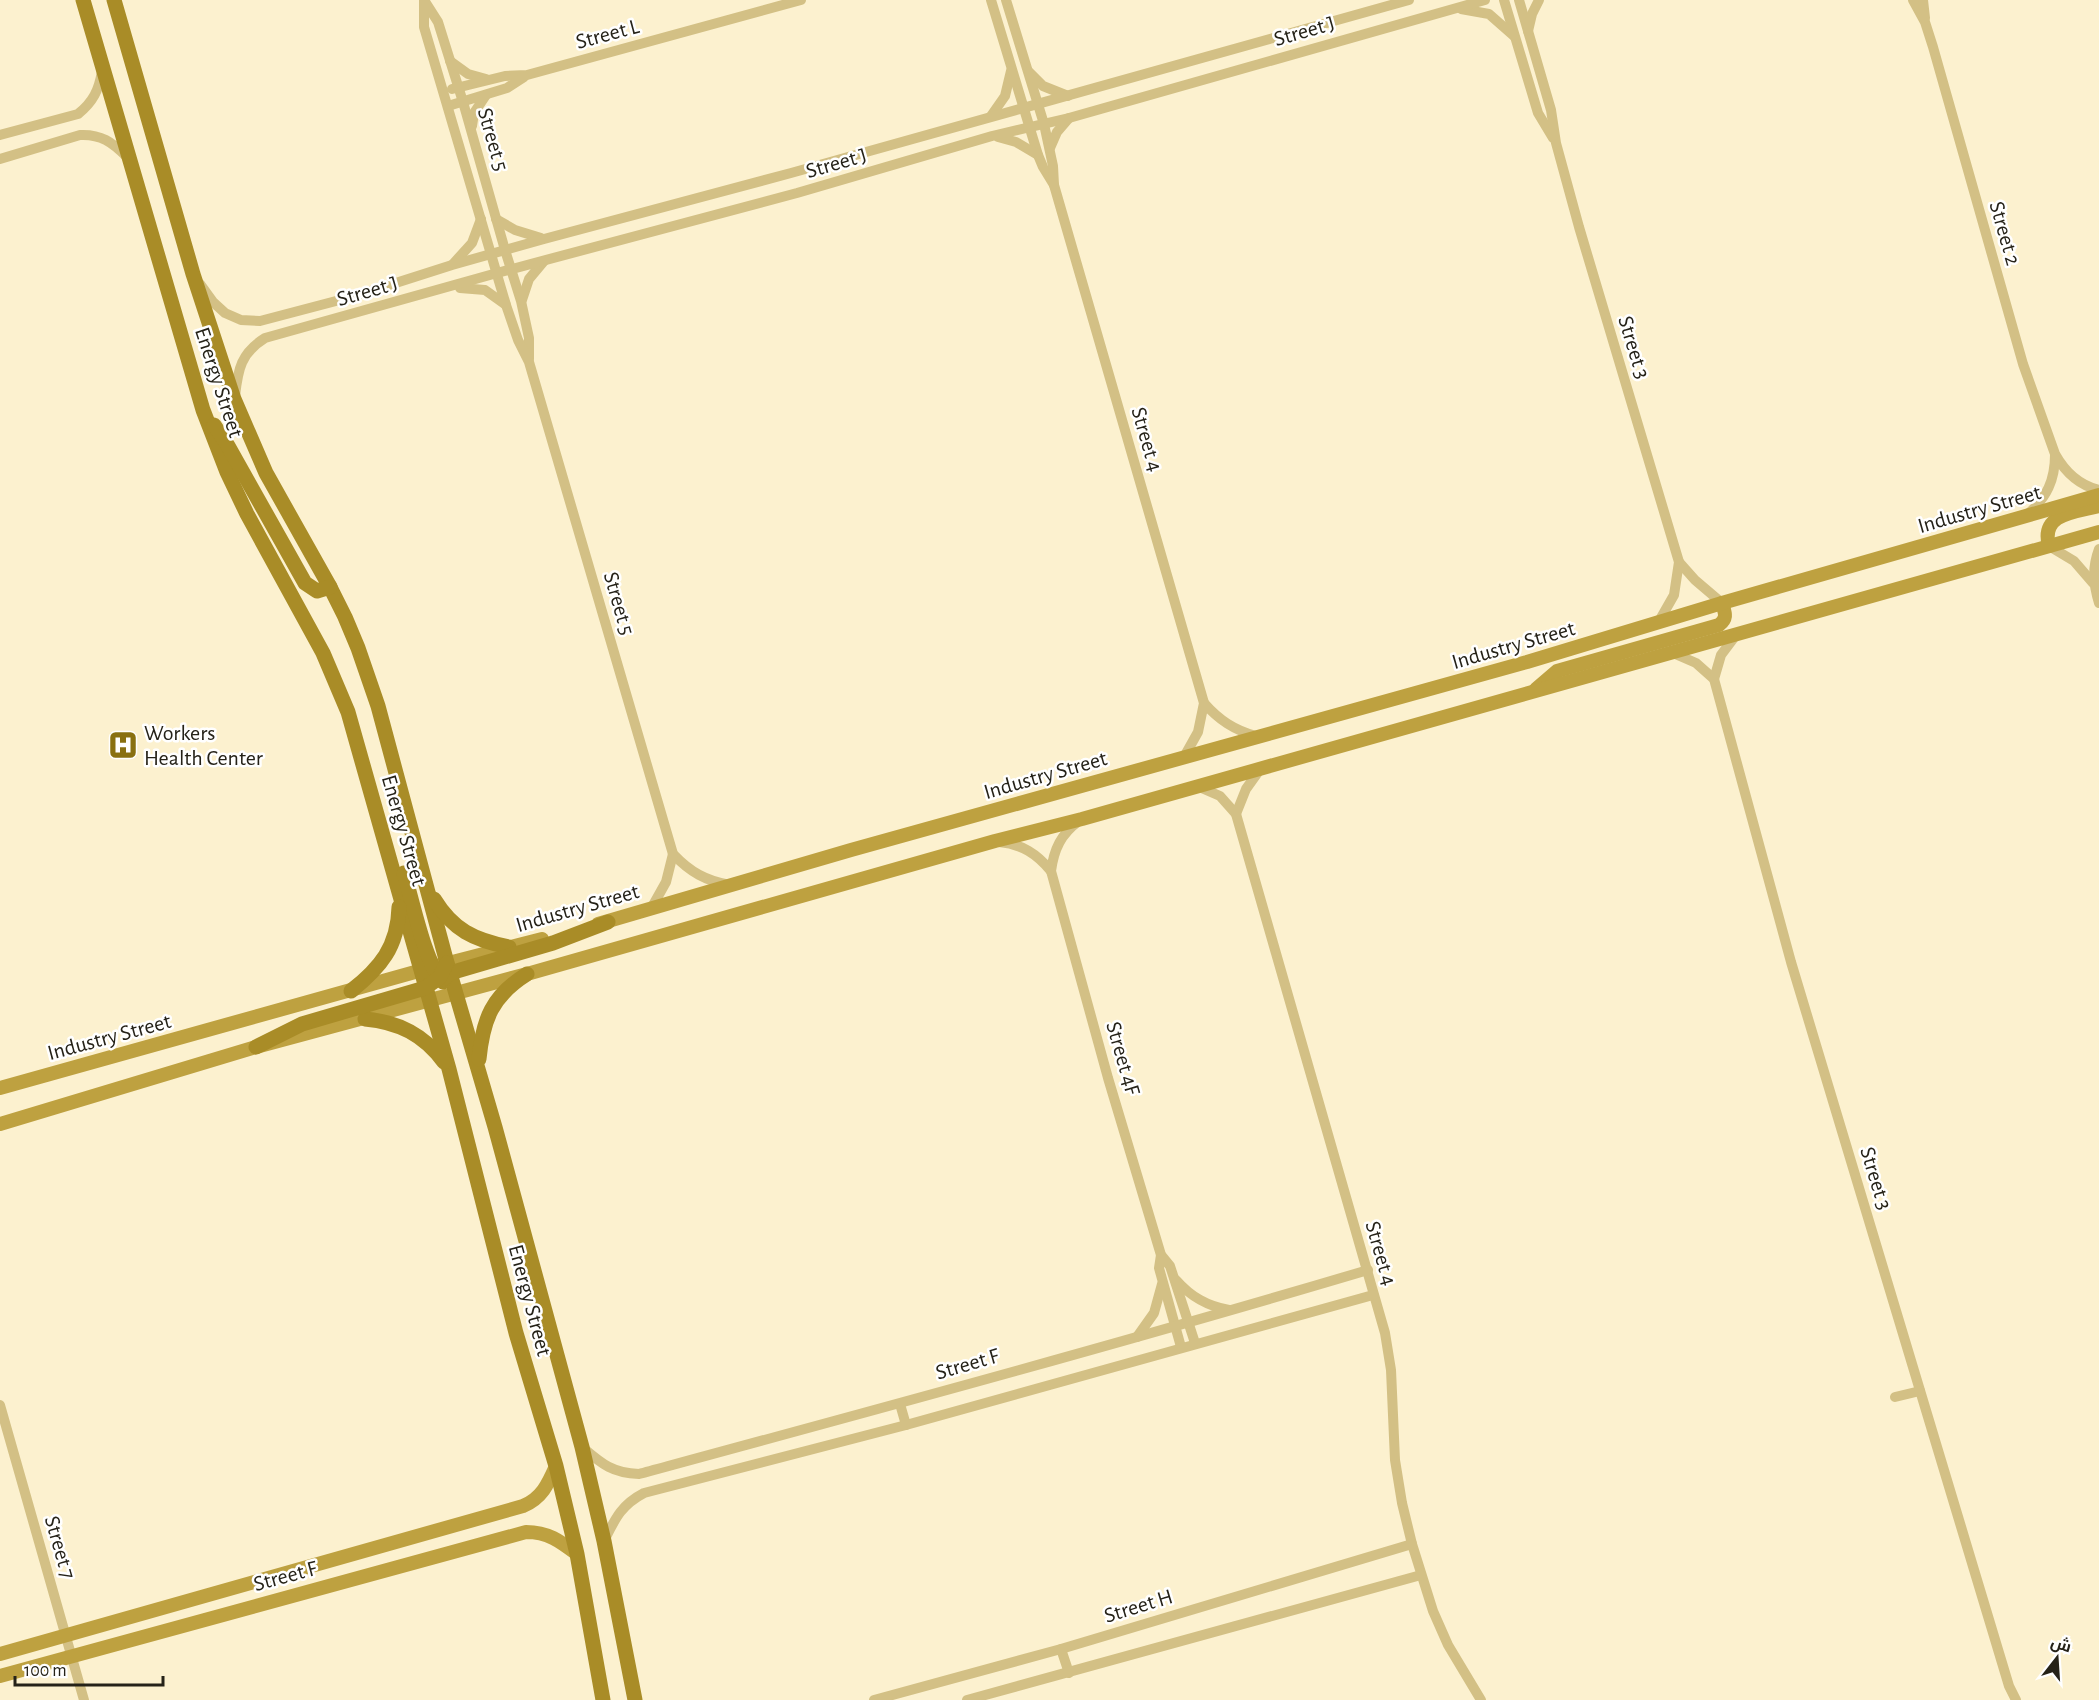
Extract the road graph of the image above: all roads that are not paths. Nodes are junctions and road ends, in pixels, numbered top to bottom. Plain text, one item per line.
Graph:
1 (83, 0) edge
2 (106, 0) edge
3 (114, 0) edge
4 (801, 0) edge
5 (992, 0) edge
6 (1006, 0) edge
7 (1409, 0) edge
8 (1485, 0) edge
9 (1504, 0) edge
10 (1519, 0) edge
11 (1539, 0) edge
12 (1913, 0) edge
13 (1923, 0) edge
14 (424, 1) edge
15 (1454, 9) junction
16 (1925, 22) junction
17 (1528, 32) junction
18 (1516, 38) junction
19 (128, 52) junction
20 (450, 60) junction
21 (103, 68) junction
22 (1011, 68) junction
23 (1026, 68) junction
24 (527, 75) junction
25 (490, 79) junction
26 (459, 87) junction
27 (443, 90) junction
28 (486, 94) junction
29 (1068, 96) junction
30 (464, 102) junction
31 (1038, 104) junction
32 (448, 106) junction
33 (1023, 108) junction
34 (990, 116) junction
35 (1069, 118) junction
36 (1044, 124) junction
37 (1029, 128) junction
38 (0, 135) edge
39 (472, 135) junction
40 (992, 136) junction
41 (1556, 143) junction
42 (1050, 148) junction
43 (1038, 155) junction
44 (0, 159) edge
45 (130, 160) junction
46 (791, 173) junction
47 (1054, 185) junction
48 (797, 194) junction
49 (655, 209) junction
50 (481, 219) junction
51 (496, 219) junction
52 (660, 229) junction
53 (544, 239) junction
54 (505, 250) junction
55 (492, 254) junction
56 (544, 261) junction
57 (452, 265) junction
58 (511, 269) junction
59 (497, 273) junction
60 (193, 274) junction
61 (451, 287) junction
62 (355, 296) junction
63 (521, 301) junction
64 (506, 305) junction
65 (361, 313) junction
66 (529, 362) junction
67 (234, 399) junction
68 (203, 411) junction
69 (2055, 454) junction
70 (2099, 490) edge
71 (2099, 495) edge
72 (2099, 506) edge
73 (2024, 516) junction
74 (2099, 532) edge
75 (2049, 546) junction
76 (2099, 549) edge
77 (1679, 562) junction
78 (2093, 583) junction
79 (330, 587) junction
80 (1722, 603) junction
81 (2099, 603) edge
82 (1658, 624) junction
83 (1736, 635) junction
84 (1673, 653) junction
85 (1714, 679) junction
86 (1532, 692) junction
87 (1204, 703) junction
88 (1256, 736) junction
89 (1184, 757) junction
90 (1261, 768) junction
91 (1197, 786) junction
92 (1236, 814) junction
93 (379, 818) junction
94 (1082, 819) junction
95 (995, 842) junction
96 (673, 854) junction
97 (1051, 871) junction
98 (731, 885) junction
99 (427, 887) junction
100 (399, 892) junction
101 (652, 907) junction
102 (608, 922) junction
103 (509, 947) junction
104 (527, 974) junction
105 (438, 982) junction
106 (351, 991) junction
107 (365, 1019) junction
108 (256, 1047) junction
109 (478, 1068) junction
110 (448, 1069) junction
111 (0, 1088) edge
112 (0, 1124) edge
113 (495, 1127) junction
114 (1368, 1270) junction
115 (1168, 1279) junction
116 (1373, 1295) junction
117 (1232, 1311) junction
118 (1188, 1322) junction
119 (1175, 1326) junction
120 (1136, 1338) junction
121 (1195, 1343) junction
122 (1181, 1347) junction
123 (1920, 1391) junction
124 (1896, 1398) dead end
125 (900, 1404) junction
126 (0, 1405) edge
127 (906, 1425) junction
128 (582, 1447) junction
129 (556, 1466) junction
130 (604, 1540) junction
131 (1412, 1544) junction
132 (576, 1554) junction
133 (1421, 1575) junction
134 (66, 1635) junction
135 (1061, 1648) junction
136 (0, 1654) edge
137 (71, 1655) junction
138 (1069, 1673) junction
139 (0, 1676) edge
140 (2009, 1686) junction
141 (84, 1700) edge
142 (603, 1700) edge
143 (635, 1700) edge
144 (874, 1700) edge
145 (967, 1700) edge
146 (1481, 1700) edge
147 (2011, 1700) edge
148 (2016, 1700) edge

1 - 21 main road, Energy Street
2 - 19 main road
3 - 19 main road, Energy Street
4 - 24 street, Street L
5 - 22 street, Street 4
6 - 23 street, Street 4
7 - 29 street, Street J
8 - 15 street, Street J
9 - 18 street, Street 3
10 - 17 street, Street 3
11 - 17 street
12 - 16 street, Street 2
13 - 16 street, Street 2
14 - 20 street, Street 5
14 - 27 street, Street 5
15 - 18 street
15 - 35 street, Street J
16 - 69 street, Street 2
17 - 41 street, Street 3
18 - 41 street, Street 3
19 - 60 main road, Energy Street
20 - 25 street
20 - 26 street, Street 5
21 - 38 street
21 - 45 main road, Energy Street
22 - 33 street, Street 4
22 - 34 street
23 - 29 street
23 - 31 street, Street 4
24 - 25 street, Street L
24 - 28 street, Street L
25 - 26 street, Street L
26 - 27 street, Street L
26 - 30 street, Street 5
27 - 32 street, Street 5
28 - 30 street, Street L
28 - 39 street
29 - 31 street, Street J
30 - 32 street, Street L
30 - 39 street, Street 5
31 - 33 street, Street J
31 - 36 street, Street 4
32 - 50 street, Street 5
33 - 34 street, Street J
33 - 37 street, Street 4
34 - 46 street, Street J
35 - 36 street, Street J
35 - 42 street
36 - 37 street, Street J
36 - 42 street, Street 4
37 - 40 street, Street J
37 - 43 street, Street 4
39 - 51 street, Street 5
40 - 43 street
40 - 48 street, Street J
41 - 77 street, Street 3
42 - 47 street, Street 4
43 - 47 street, Street 4
44 - 45 street
45 - 68 main road, Energy Street
46 - 48 street
46 - 49 street, Street J
47 - 87 street, Street 4
48 - 52 street, Street J
49 - 52 street
49 - 53 street, Street J
50 - 55 street, Street 5
50 - 57 street
51 - 53 street
51 - 54 street, Street 5
52 - 56 street, Street J
53 - 54 street, Street J
54 - 55 street, Street J
54 - 58 street, Street 5
55 - 57 street, Street J
55 - 59 street, Street 5
56 - 58 street, Street J
56 - 63 street
57 - 62 street, Street J
58 - 59 street, Street J
58 - 63 street, Street 5
59 - 61 street, Street J
59 - 64 street, Street 5
60 - 62 street, Street J
60 - 67 main road, Energy Street
61 - 64 street
61 - 65 street, Street J
62 - 65 street
63 - 66 street, Street 5
64 - 66 street, Street 5
65 - 67 street, Street J
66 - 96 street, Street 5
67 - 79 main road, Energy Street
68 - 79 main road
68 - 93 main road, Energy Street
69 - 70 street, Street 2
69 - 73 street, Street 2
71 - 73 street, Industry Street
72 - 75 street
73 - 80 street, Industry Street
74 - 75 street, Industry Street
75 - 78 street
75 - 83 street, Industry Street
76 - 78 street
77 - 80 street, Street 3
77 - 82 street, Street 3
78 - 81 street
79 - 99 main road, Energy Street
80 - 82 street, Industry Street
80 - 86 street
82 - 88 street, Industry Street
83 - 84 street, Industry Street
83 - 85 street
84 - 85 street
84 - 86 street, Industry Street
85 - 123 street, Street 3
86 - 90 street, Industry Street
87 - 88 street, Street 4
87 - 89 street, Street 4
88 - 89 street, Industry Street
89 - 98 street, Industry Street
90 - 91 street, Industry Street
90 - 92 street
91 - 92 street
91 - 94 street, Industry Street
92 - 114 street, Street 4
93 - 100 main road, Energy Street
93 - 105 main road
94 - 95 street, Industry Street
94 - 97 street, Street 4F
95 - 97 street
95 - 104 street, Industry Street
96 - 98 street
96 - 101 street
97 - 115 street, Street 4F
98 - 101 street, Industry Street
99 - 103 main road
99 - 105 main road, Energy Street
100 - 105 main road, Energy Street
100 - 106 main road
101 - 102 street, Industry Street
102 - 103 street, Industry Street
102 - 105 main road
103 - 105 street, Industry Street
104 - 105 street, Industry Street
104 - 109 main road
105 - 106 street, Industry Street
105 - 107 street, Industry Street
105 - 108 main road
105 - 109 main road, Energy Street
105 - 110 main road, Energy Street
105 - 113 main road
106 - 111 street, Industry Street
107 - 108 street, Industry Street
107 - 110 main road
108 - 112 street, Industry Street
109 - 113 main road, Energy Street
110 - 129 main road, Energy Street
113 - 128 main road, Energy Street
114 - 116 street, Street 4
114 - 117 street, Street F
115 - 117 street
115 - 118 street, Street 4F
115 - 119 street, Street 4F
115 - 120 street
116 - 121 street, Street F
116 - 131 street, Street 4
117 - 118 street, Street F
118 - 119 street, Street F
118 - 121 street, Street 4F
119 - 120 street, Street F
119 - 122 street, Street 4F
120 - 125 street, Street F
121 - 122 street, Street F
122 - 127 street, Street F
123 - 124 street
123 - 140 street, Street 3
125 - 127 street
125 - 128 street, Street F
126 - 134 street, Street 7
127 - 130 street, Street F
128 - 130 main road, Energy Street
129 - 132 main road, Energy Street
129 - 134 street, Street F
130 - 143 main road, Energy Street
131 - 133 street, Street 4
131 - 135 street, Street H
132 - 137 street, Street F
132 - 142 main road, Energy Street
133 - 138 street, Street H
133 - 146 street, Street 4
134 - 136 street, Street F
134 - 137 street, Street 7
135 - 138 street
135 - 144 street, Street H
137 - 139 street, Street F
137 - 141 street, Street 7
138 - 145 street, Street H
140 - 147 street, Street 3
140 - 148 street, Street 3

